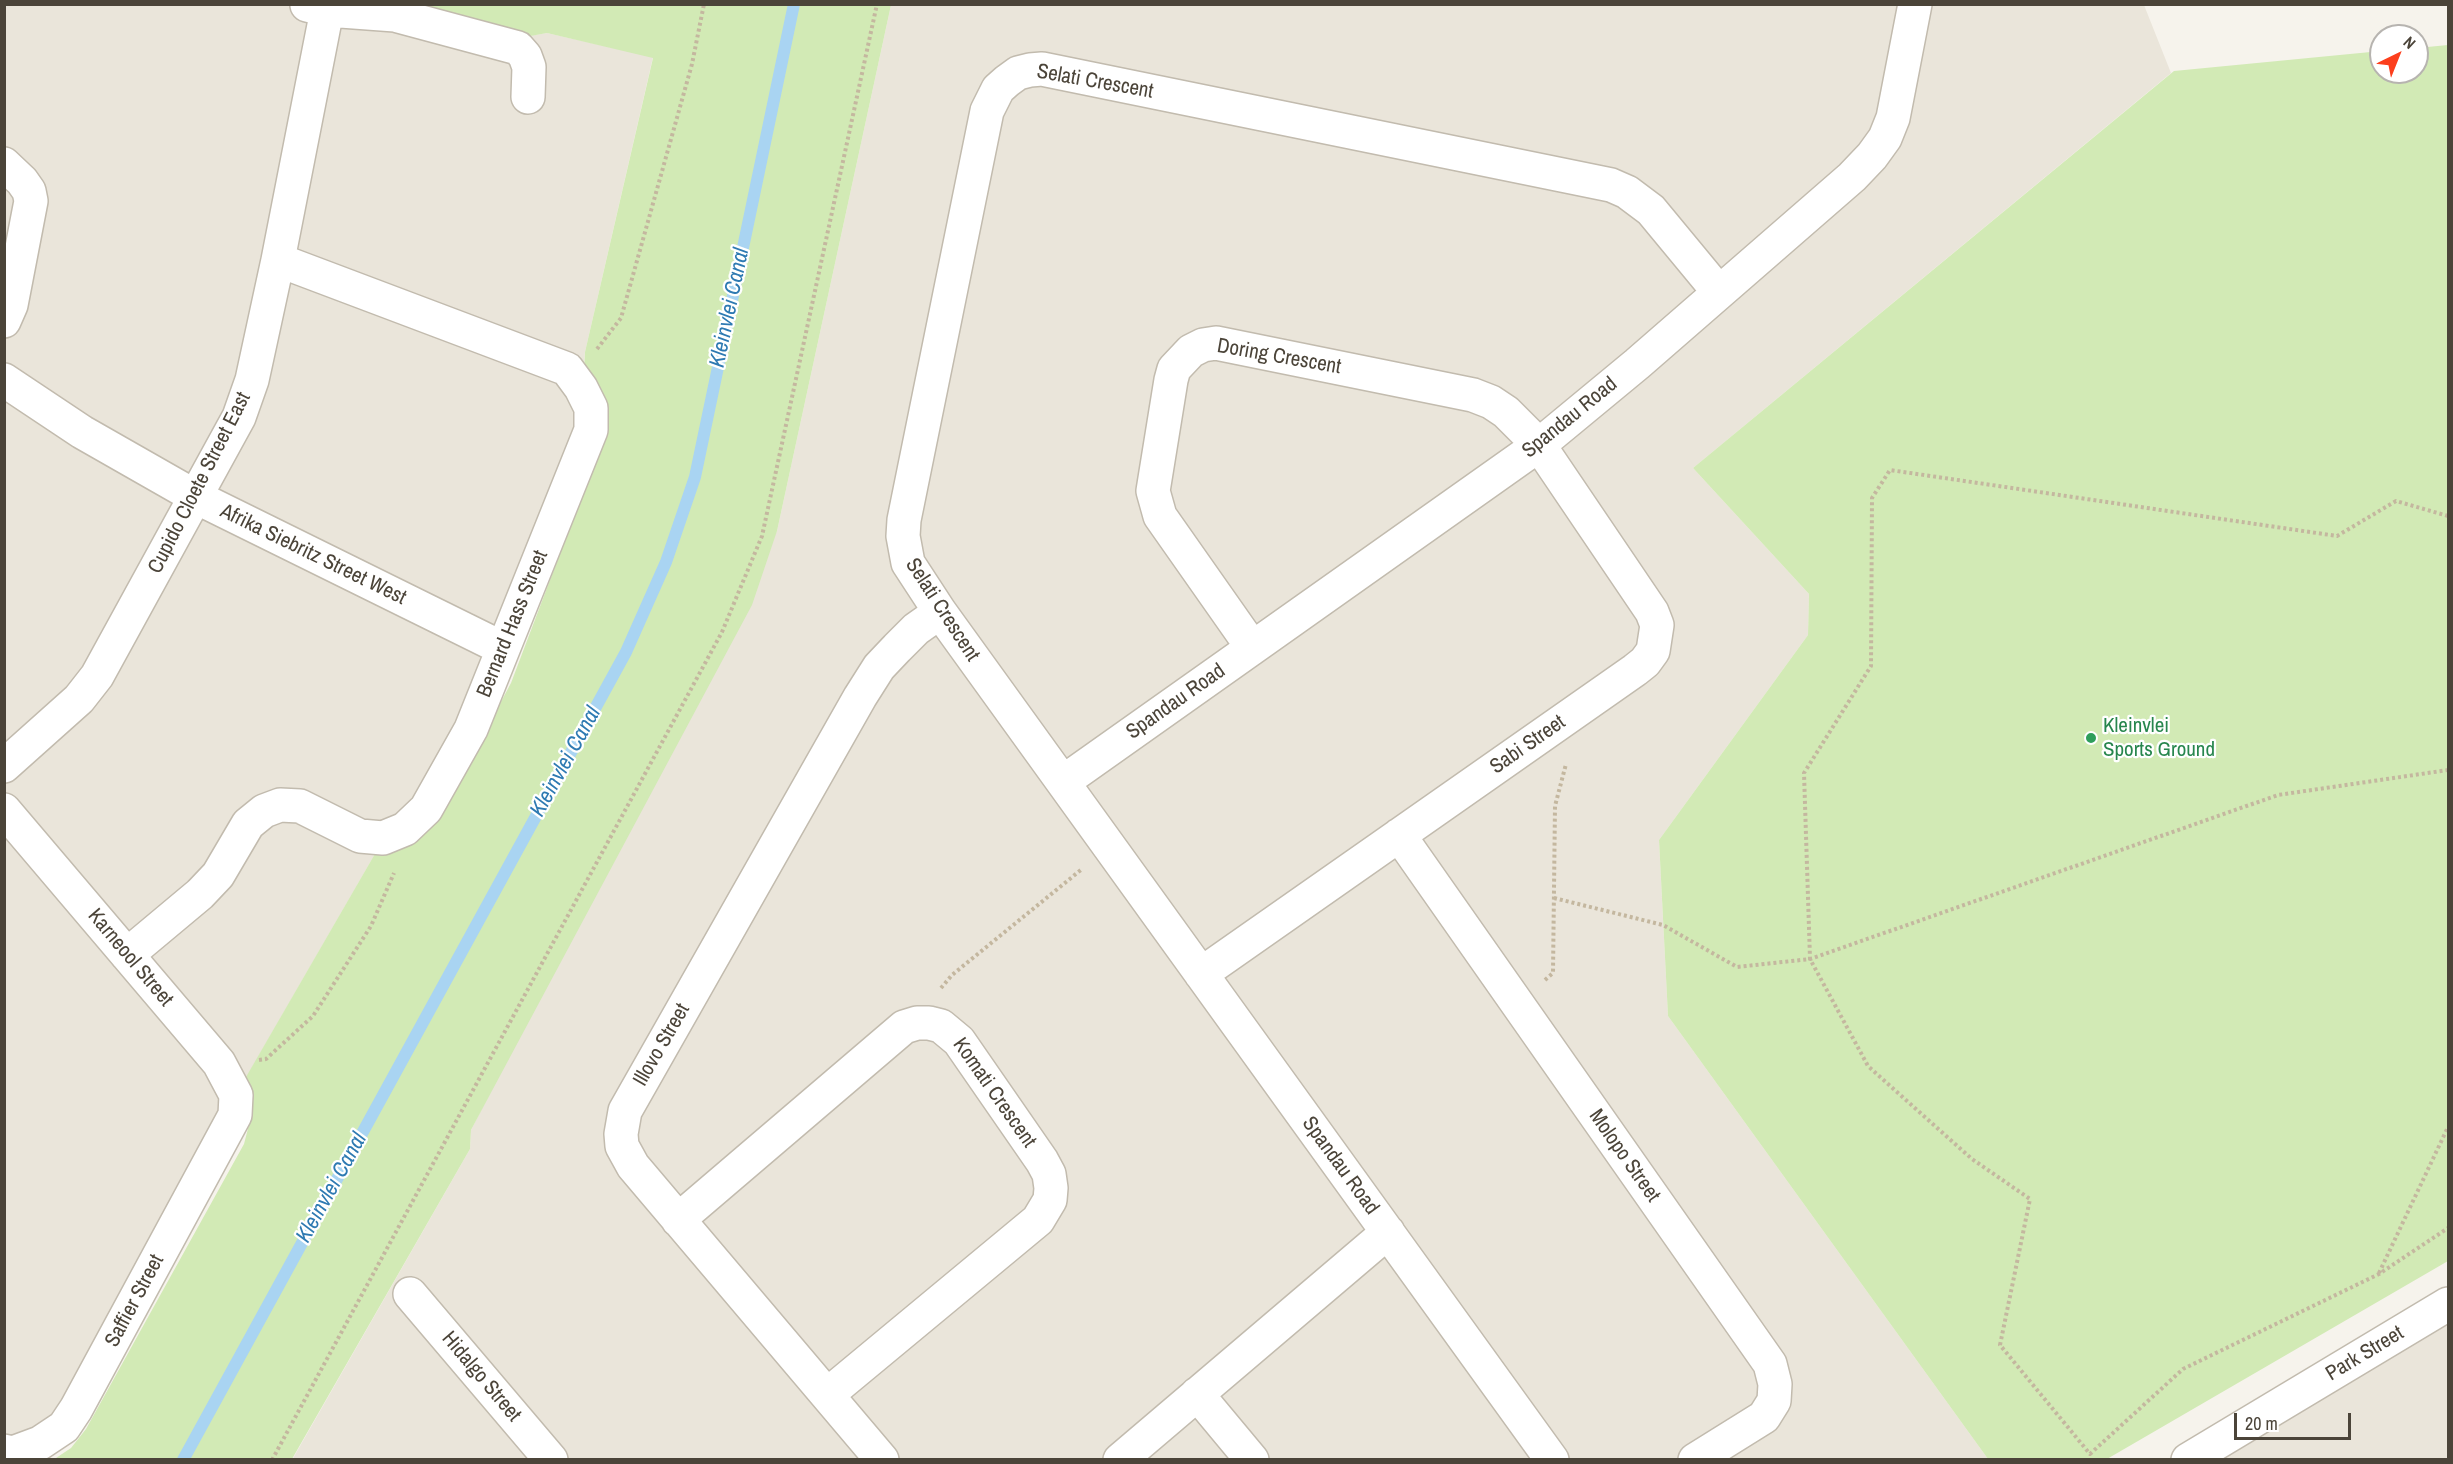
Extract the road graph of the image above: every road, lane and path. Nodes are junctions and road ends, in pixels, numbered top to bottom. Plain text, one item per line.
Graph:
1 (704, 4) edge
2 (877, 4) edge
3 (1915, 4) edge
4 (316, 7) edge
5 (528, 97) dead end
6 (4, 164) edge
7 (278, 260) junction
8 (1718, 291) junction
9 (4, 321) edge
10 (567, 369) junction
11 (4, 381) edge
12 (1539, 445) junction
13 (196, 497) junction
14 (2448, 516) edge
15 (940, 612) junction
16 (1252, 647) junction
17 (502, 648) junction
18 (1566, 763) dead end
19 (4, 766) edge
20 (2448, 770) edge
21 (1063, 782) junction
22 (4, 810) edge
23 (405, 829) junction
24 (1399, 835) junction
25 (1111, 848) junction
26 (1554, 898) junction
27 (127, 955) junction
28 (1810, 959) junction
29 (1202, 974) junction
30 (1516, 1002) junction
31 (917, 1023) junction
32 (219, 1063) junction
33 (235, 1115) joint
34 (2448, 1127) edge
35 (678, 1220) junction
36 (2448, 1228) edge
37 (1388, 1232) junction
38 (2379, 1274) junction
39 (410, 1294) dead end
40 (2448, 1305) edge
41 (827, 1395) junction
42 (1197, 1395) junction
43 (4, 1450) edge
44 (272, 1460) edge
45 (551, 1460) edge
46 (882, 1460) edge
47 (1120, 1460) edge
48 (1252, 1460) edge
49 (1552, 1460) edge
50 (1695, 1460) edge
51 (2188, 1460) edge

1 - 10 path
2 - 44 path
3 - 8 street, Spandau Road
4 - 5 street, Cupido Cloete Street East
4 - 7 street, Cupido Cloete Street East
6 - 9 street
7 - 10 street
7 - 13 street, Cupido Cloete Street East
8 - 12 street, Spandau Road
8 - 15 street, Selati Crescent
10 - 17 street, Bernard Hass Street
11 - 13 street, Afrika Siebritz Street West
12 - 16 street, Spandau Road
12 - 16 street, Doring Crescent
12 - 24 street, Sabi Street
13 - 17 street, Afrika Siebritz Street West
13 - 19 street, Cupido Cloete Street East
14 - 28 path
15 - 21 street, Selati Crescent
15 - 35 street, Illovo Street
16 - 21 street, Spandau Road
17 - 23 street, Bernard Hass Street
18 - 26 path
20 - 28 path
21 - 25 street, Spandau Road
22 - 27 street, Karneool Street
23 - 27 street, Bernard Hass Street
23 - 32 path
24 - 29 street, Sabi Street
24 - 30 street, Molopo Street
25 - 29 street, Spandau Road
25 - 31 path
26 - 28 path
26 - 30 path
27 - 32 street, Karneool Street
28 - 38 path
29 - 37 street, Spandau Road
30 - 50 street, Molopo Street
31 - 35 street
31 - 41 street, Komati Crescent
32 - 33 street, Karneool Street
33 - 43 street, Saffier Street
34 - 38 path
35 - 41 street, Illovo Street
36 - 38 path
37 - 42 street, Spandau Road
37 - 49 street
39 - 45 street, Hidalgo Street
40 - 51 street, Park Street
41 - 46 street, Illovo Street
42 - 47 street, Spandau Road
42 - 48 street

